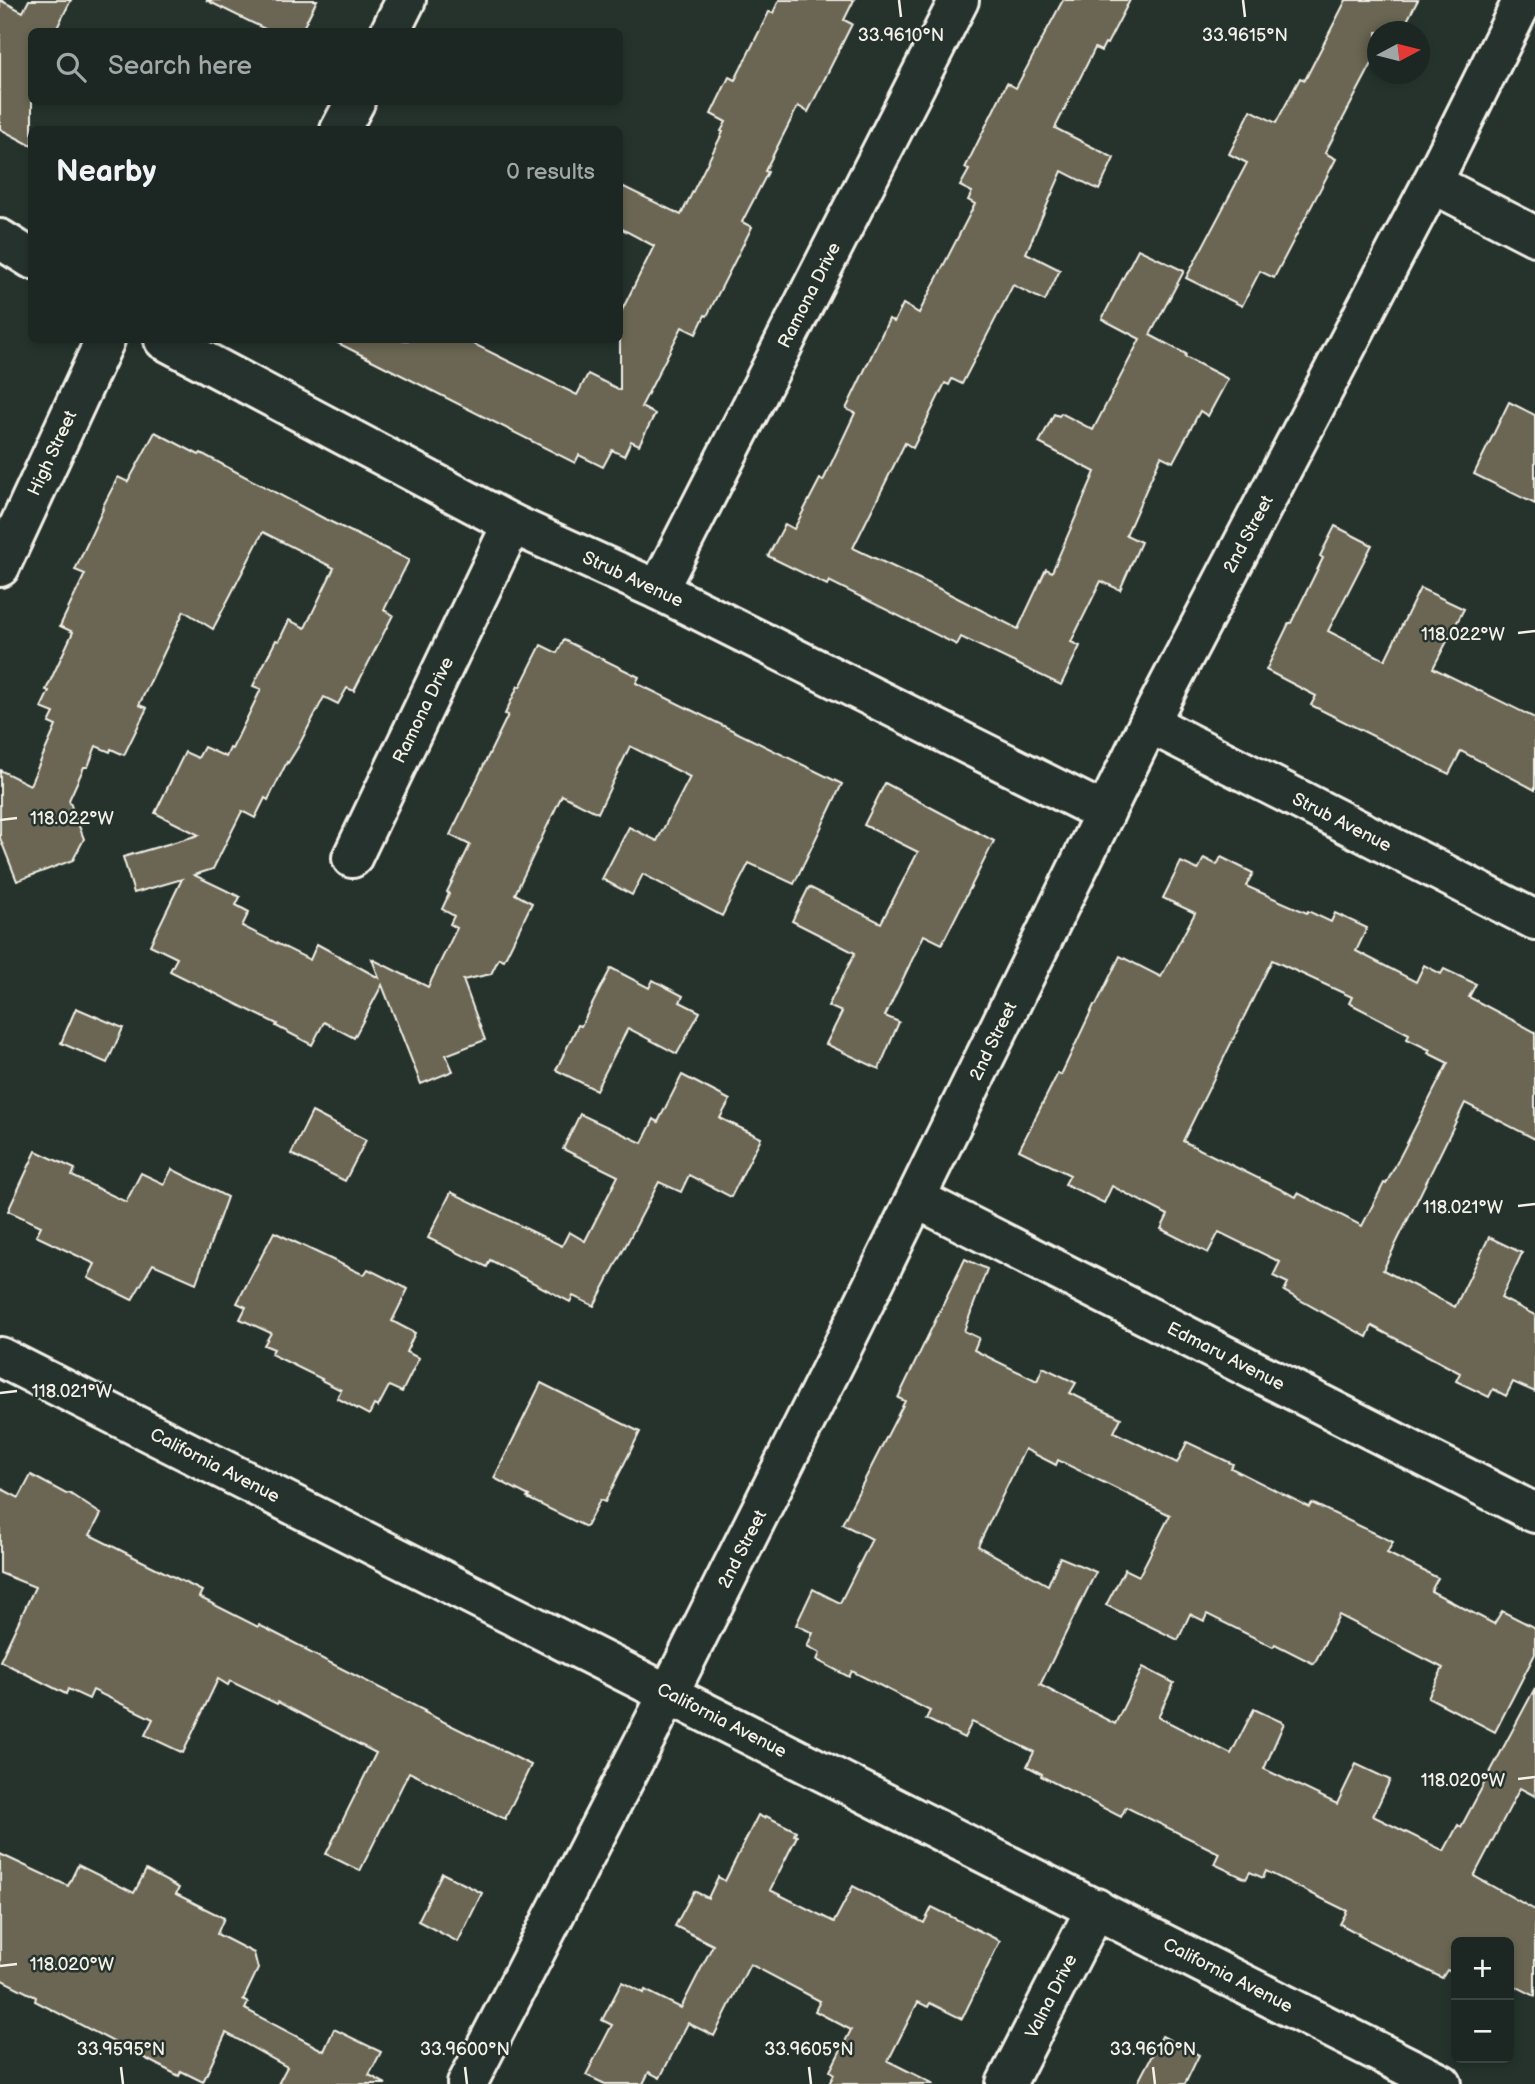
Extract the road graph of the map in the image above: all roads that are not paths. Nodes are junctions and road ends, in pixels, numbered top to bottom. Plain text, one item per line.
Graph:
1 (406, 0) edge
2 (959, 0) edge
3 (1523, 0) edge
4 (392, 28) edge
5 (353, 105) edge
6 (342, 126) edge
7 (1432, 183) junction
8 (1535, 236) edge
9 (0, 239) edge
10 (28, 256) edge
11 (103, 343) edge
12 (177, 343) edge
13 (226, 354) edge
14 (512, 524) junction
15 (0, 567) edge
16 (658, 590) junction
17 (1149, 723) junction
18 (1105, 813) junction
19 (352, 858) dead end
20 (1535, 920) edge
21 (917, 1199) junction
22 (0, 1357) edge
23 (1535, 1513) edge
24 (669, 1693) junction
25 (1096, 1908) junction
26 (467, 2084) edge
27 (1006, 2084) edge
28 (1442, 2084) edge

1 - 4 street
2 - 16 street, Ramona Drive
3 - 7 street, 2nd Street
5 - 6 street
7 - 8 street
7 - 17 street, 2nd Street
9 - 10 street
11 - 15 street, High Street
12 - 13 street, Strub Avenue
13 - 14 street, Strub Avenue
14 - 16 street, Strub Avenue
14 - 19 street, Ramona Drive
16 - 18 street, Strub Avenue
17 - 18 street, 2nd Street
17 - 20 street, Strub Avenue
18 - 21 street, 2nd Street
21 - 23 street, Edmaru Avenue
21 - 24 street, 2nd Street
22 - 24 street, California Avenue
24 - 25 street, California Avenue
24 - 26 street, 2nd Street
25 - 27 street, Valna Drive
25 - 28 street, California Avenue

